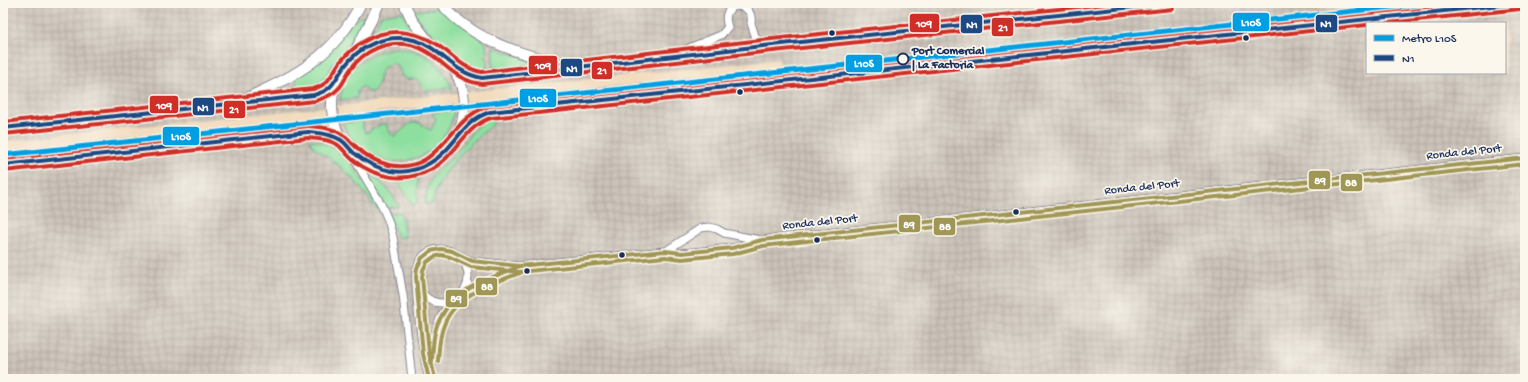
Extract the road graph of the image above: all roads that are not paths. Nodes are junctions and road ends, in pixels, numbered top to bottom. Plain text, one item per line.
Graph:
1 (361, 3) edge
2 (379, 3) edge
3 (404, 3) edge
4 (441, 3) edge
5 (1172, 3) edge
6 (1520, 3) edge
7 (737, 4) edge
8 (763, 46) junction
9 (435, 50) junction
10 (665, 58) junction
11 (351, 59) junction
12 (449, 63) junction
13 (572, 68) junction
14 (335, 84) junction
15 (232, 104) junction
16 (3, 128) edge
17 (457, 135) junction
18 (344, 144) junction
19 (1525, 158) edge
20 (3, 165) edge
21 (762, 240) junction
22 (665, 251) junction
23 (456, 253) junction
24 (519, 266) junction
25 (416, 283) junction
26 (458, 297) junction
27 (412, 379) edge
28 (430, 379) edge

1 - 15 main road
2 - 11 main road
3 - 9 main road
4 - 13 main road
5 - 8 main road
6 - 17 main road
7 - 8 street
7 - 10 street
8 - 10 main road
9 - 11 main road
9 - 12 main road
10 - 13 main road
11 - 14 main road
12 - 13 main road
12 - 17 main road
14 - 15 main road
14 - 18 main road
15 - 16 main road
17 - 18 main road
18 - 20 main road
18 - 27 street
19 - 21 street, Ronda del Port
21 - 22 street, Ronda del Port
21 - 22 street, Ronda del Port
22 - 24 street, Ronda del Port
23 - 24 street
23 - 25 street
23 - 26 street
24 - 26 street
25 - 26 street
25 - 28 street
26 - 28 street

